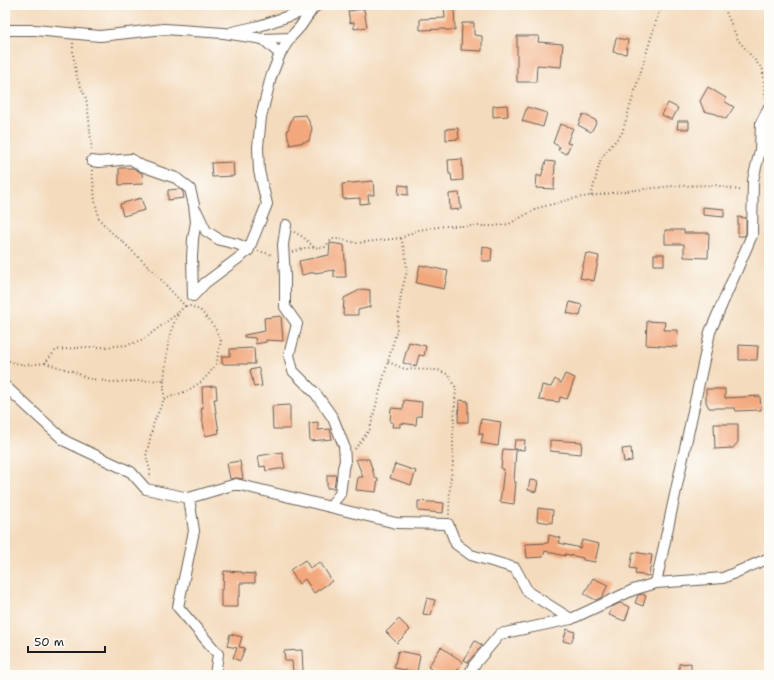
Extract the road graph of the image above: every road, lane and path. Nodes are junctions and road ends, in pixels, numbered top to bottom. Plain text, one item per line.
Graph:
1 (661, 5) edge
2 (723, 5) edge
3 (316, 7) edge
4 (5, 30) edge
5 (224, 33) junction
6 (74, 34) junction
7 (290, 38) junction
8 (263, 39) junction
9 (280, 54) junction
10 (767, 104) edge
11 (92, 161) junction
12 (752, 192) junction
13 (591, 196) junction
14 (194, 205) junction
15 (286, 225) dead end
16 (401, 238) junction
17 (249, 249) junction
18 (284, 254) junction
19 (185, 306) junction
20 (179, 312) junction
21 (5, 359) edge
22 (388, 362) junction
23 (45, 363) junction
24 (164, 380) junction
25 (5, 386) edge
26 (164, 399) junction
27 (345, 461) junction
28 (146, 489) junction
29 (189, 498) junction
30 (331, 507) junction
31 (448, 524) junction
32 (769, 558) edge
33 (656, 583) junction
34 (571, 619) junction
35 (215, 675) edge
36 (469, 675) edge

1 - 13 path
2 - 10 path
3 - 5 street
3 - 7 street
4 - 6 street
5 - 6 street
5 - 8 street
6 - 11 path
7 - 8 street
7 - 9 street
8 - 9 street
9 - 17 street
10 - 12 street
11 - 14 street
11 - 19 path
12 - 13 path
12 - 33 street
13 - 16 path
14 - 17 street
14 - 17 street
15 - 18 street
16 - 18 path
16 - 22 path
17 - 18 path
18 - 27 street
19 - 20 path
19 - 26 path
20 - 23 path
20 - 24 path
21 - 23 path
22 - 27 path
22 - 31 path
23 - 24 path
24 - 26 path
25 - 28 street
26 - 28 path
27 - 30 street
28 - 29 street
29 - 30 street
29 - 35 street
30 - 31 street
31 - 34 street
32 - 33 street
33 - 34 street
34 - 36 street

